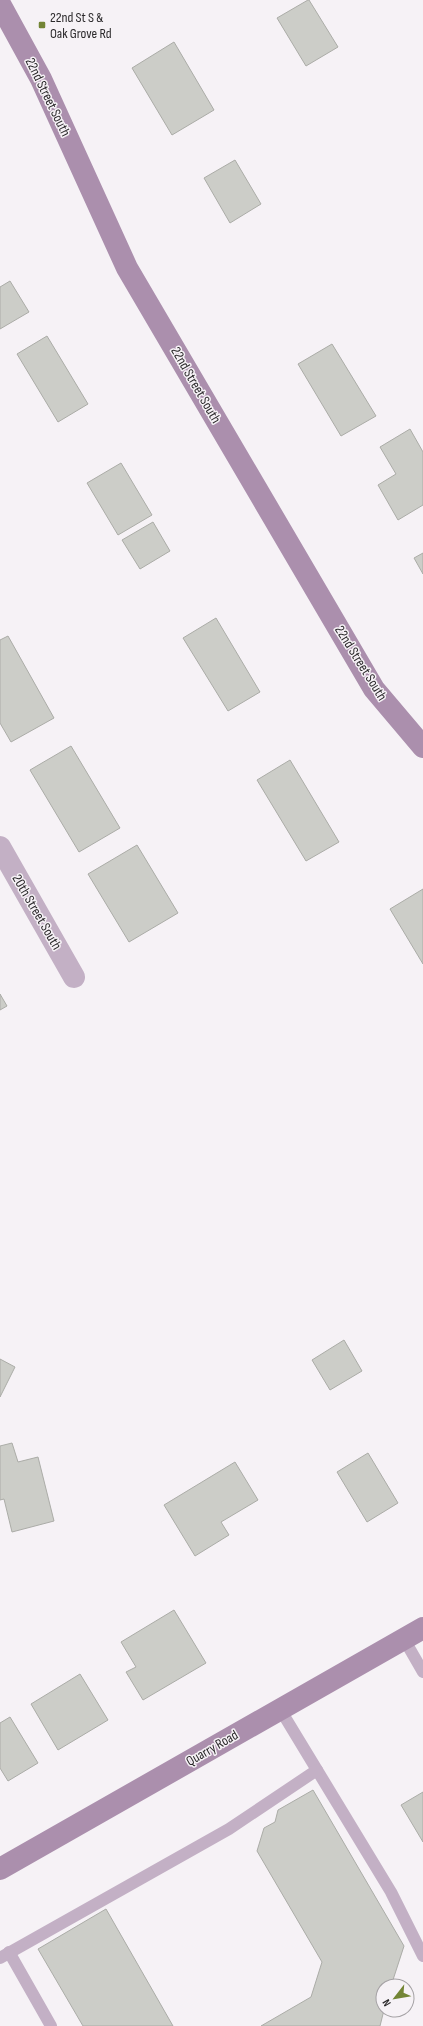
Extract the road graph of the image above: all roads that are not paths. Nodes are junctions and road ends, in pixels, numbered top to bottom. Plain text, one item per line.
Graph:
1 (0, 4) edge
2 (423, 747) edge
3 (0, 847) edge
4 (74, 978) dead end
5 (423, 1628) edge
6 (404, 1639) junction
7 (423, 1672) edge
8 (280, 1709) junction
9 (317, 1770) junction
10 (0, 1869) edge
11 (5, 1955) edge
12 (423, 1956) edge
13 (50, 2026) edge

1 - 2 street, 22nd Street South
3 - 4 street, 20th Street South
5 - 6 street, Quarry Road
6 - 7 lane
6 - 8 street, Quarry Road
8 - 9 lane
8 - 10 street, Quarry Road
9 - 11 lane
9 - 12 lane
11 - 13 lane

